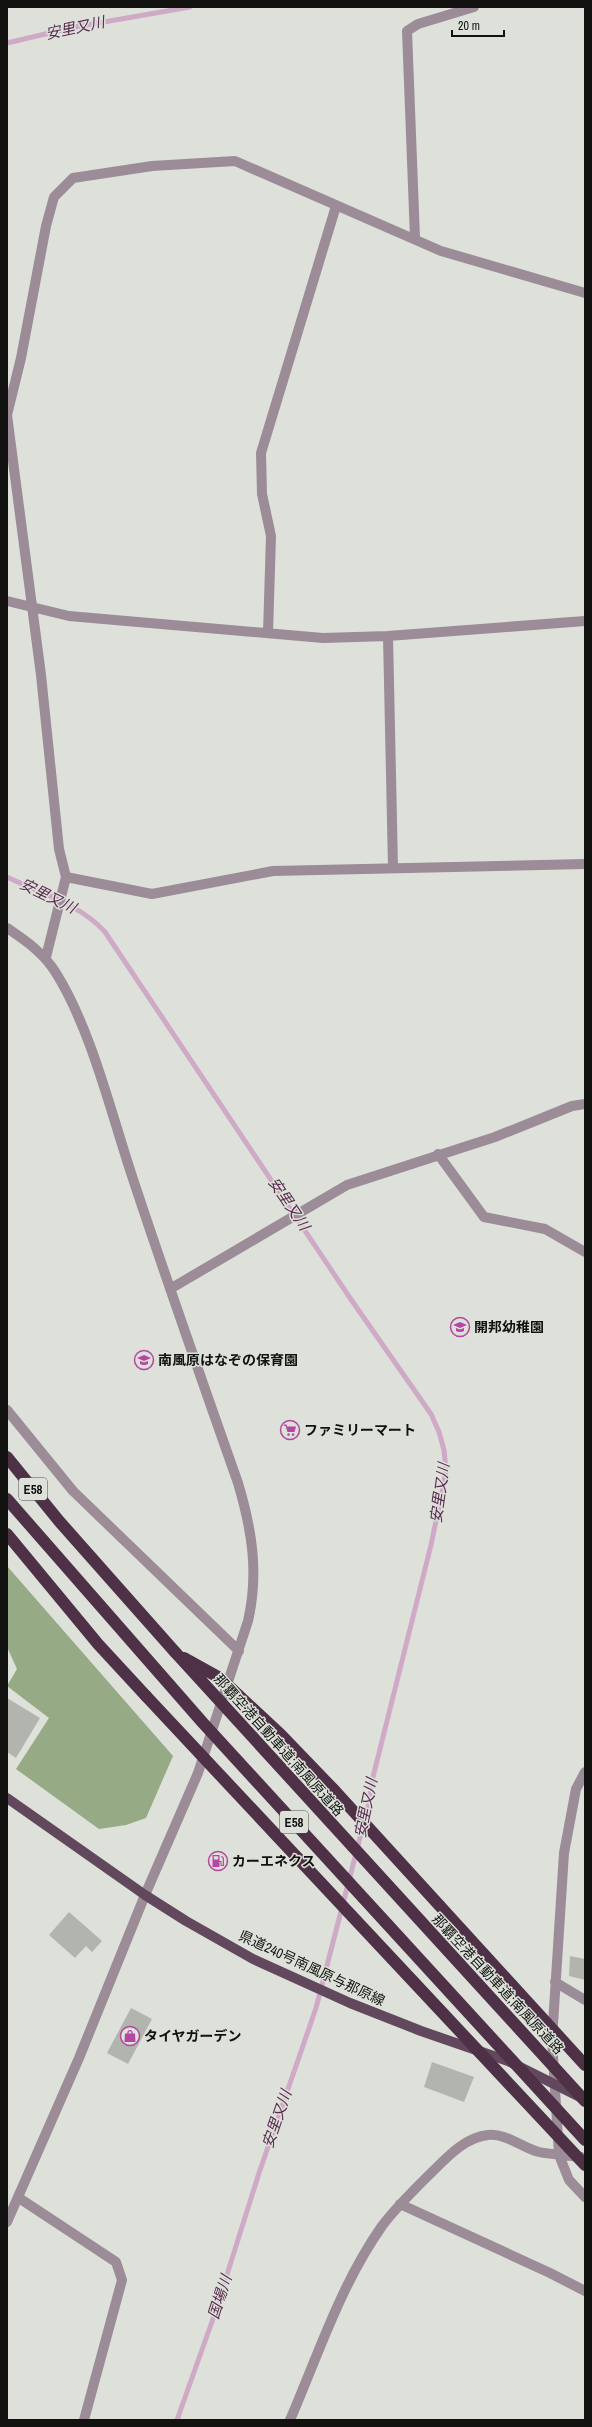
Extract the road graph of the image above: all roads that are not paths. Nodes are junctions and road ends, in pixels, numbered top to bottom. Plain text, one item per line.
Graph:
1 (474, 7) edge
2 (336, 206) junction
3 (415, 238) junction
4 (585, 293) edge
5 (7, 601) edge
6 (31, 608) junction
7 (585, 621) edge
8 (268, 633) junction
9 (388, 636) junction
10 (585, 864) edge
11 (393, 867) junction
12 (66, 877) junction
13 (7, 928) edge
14 (46, 957) junction
15 (585, 1104) edge
16 (438, 1154) junction
17 (585, 1252) edge
18 (170, 1289) junction
19 (7, 1410) edge
20 (7, 1457) edge
21 (7, 1500) edge
22 (7, 1534) edge
23 (239, 1651) junction
24 (175, 1652) junction
25 (585, 1772) edge
26 (7, 1798) edge
27 (145, 1894) junction
28 (555, 1982) junction
29 (585, 2000) edge
30 (585, 2065) edge
31 (556, 2086) junction
32 (585, 2100) edge
33 (585, 2140) edge
34 (560, 2155) junction
35 (585, 2157) edge
36 (585, 2165) edge
37 (585, 2197) edge
38 (19, 2198) junction
39 (400, 2204) junction
40 (7, 2222) edge
41 (585, 2291) edge
42 (84, 2420) edge
43 (290, 2420) edge

1 - 3 street
2 - 3 street
2 - 6 street
2 - 8 street
3 - 4 street
5 - 6 street
6 - 8 street
6 - 12 street
7 - 9 street
8 - 9 street
9 - 11 street
10 - 11 street
11 - 12 street
12 - 14 street
13 - 14 street
14 - 18 street
15 - 16 street
16 - 17 street
16 - 18 street
18 - 23 street
19 - 23 street
20 - 24 highway, 那覇空港自動車道;南風原道路 / E58
21 - 33 highway, E58, bridge
22 - 36 highway, bridge
23 - 27 street
24 - 30 highway, bridge
24 - 32 highway, 那覇空港自動車道;南風原道路 / E58, bridge
25 - 28 street
26 - 27 main road, 県道240号南風原与那原線
27 - 31 main road, 県道240号南風原与那原線
27 - 38 street
28 - 29 street
28 - 31 street
31 - 32 main road, 県道240号南風原与那原線
31 - 34 street
34 - 35 street
34 - 37 street
34 - 39 street
38 - 40 street
38 - 42 street
39 - 41 street
39 - 43 street

